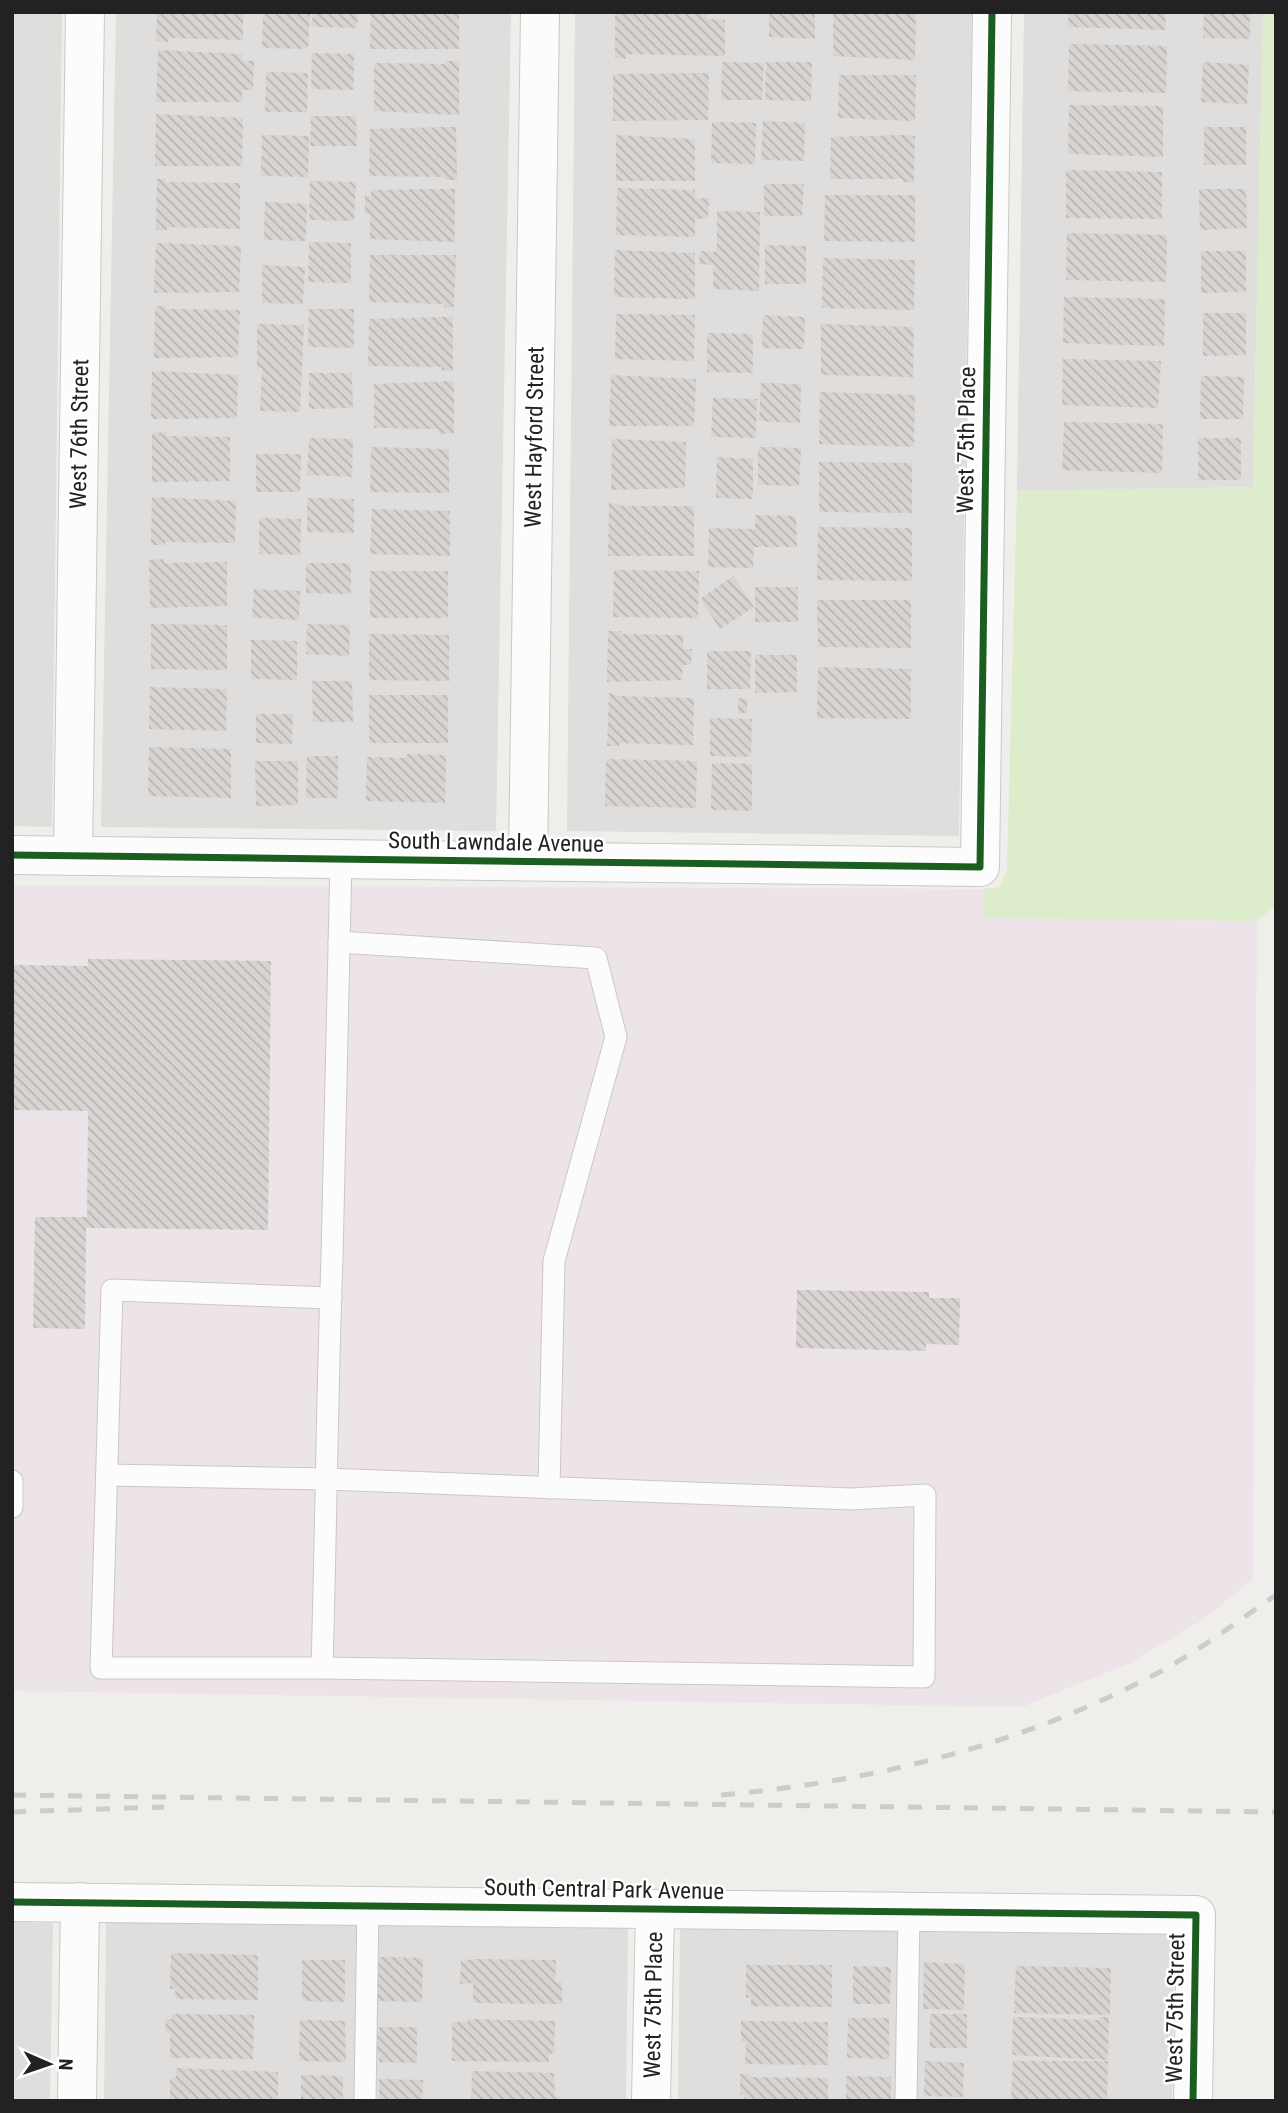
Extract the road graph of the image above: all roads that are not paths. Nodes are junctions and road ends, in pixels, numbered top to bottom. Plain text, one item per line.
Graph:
1 (85, 12) edge
2 (540, 12) edge
3 (992, 12) edge
4 (12, 855) edge
5 (73, 856) junction
6 (341, 859) junction
7 (528, 862) junction
8 (980, 867) joint
9 (339, 942) junction
10 (331, 1298) junction
11 (107, 1475) junction
12 (327, 1479) junction
13 (12, 1481) edge
14 (549, 1488) junction
15 (12, 1507) edge
16 (322, 1668) junction
17 (12, 1902) edge
18 (80, 1902) junction
19 (368, 1906) junction
20 (655, 1909) junction
21 (909, 1912) junction
22 (1196, 1915) joint
23 (77, 2101) edge
24 (365, 2101) edge
25 (652, 2101) edge
26 (906, 2101) edge
27 (1193, 2101) edge

1 - 5 street, West 76th Street
2 - 7 street, West Hayford Street
3 - 8 street, West 75th Place
4 - 5 street, South Lawndale Avenue
5 - 6 street, South Lawndale Avenue
6 - 7 street, South Lawndale Avenue
6 - 9 lane
7 - 8 street, South Lawndale Avenue
9 - 10 lane
9 - 14 lane
10 - 11 lane
10 - 12 lane
11 - 12 lane
11 - 16 lane
12 - 14 lane
12 - 16 lane
13 - 15 lane
14 - 16 lane
17 - 18 street, South Central Park Avenue
18 - 19 street, South Central Park Avenue
18 - 23 street
19 - 20 street, South Central Park Avenue
19 - 24 lane
20 - 21 street, South Central Park Avenue
20 - 25 street, West 75th Place
21 - 22 street, South Central Park Avenue
21 - 26 lane
22 - 27 street, West 75th Street

